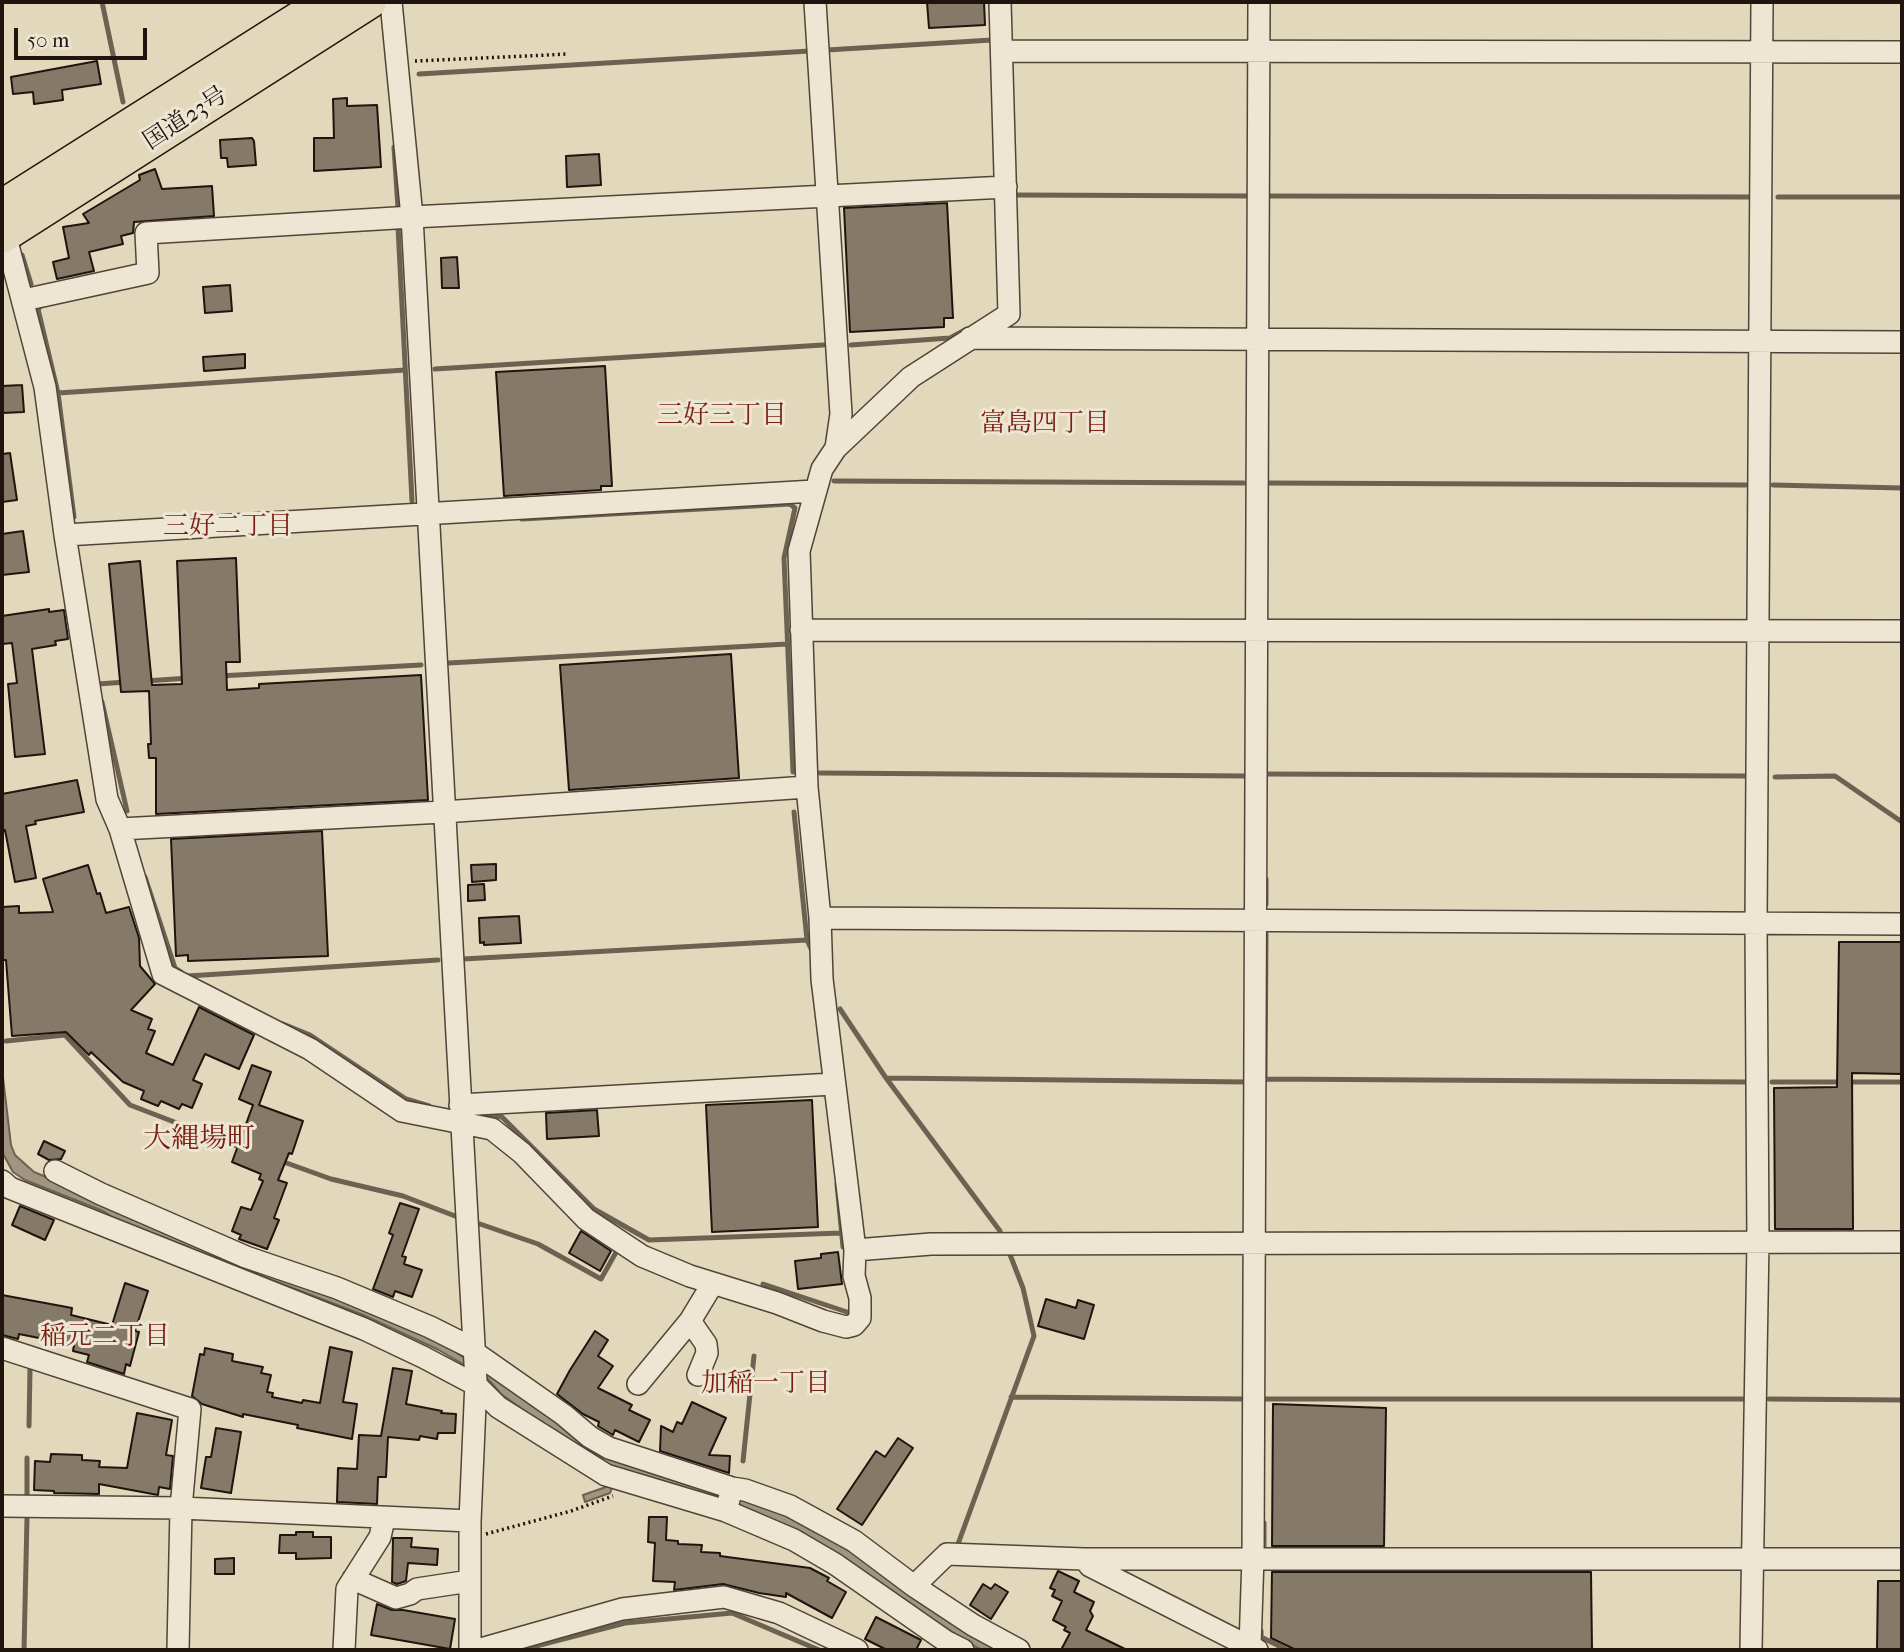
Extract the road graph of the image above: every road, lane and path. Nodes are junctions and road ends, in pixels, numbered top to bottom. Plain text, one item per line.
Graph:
1 (324, 2) edge
2 (370, 2) edge
3 (391, 2) edge
4 (815, 2) edge
5 (1000, 2) edge
6 (1259, 2) edge
7 (1762, 2) edge
8 (1002, 51) junction
9 (1259, 51) junction
10 (1762, 51) junction
11 (1902, 52) edge
12 (568, 54) dead end
13 (396, 62) junction
14 (1006, 187) junction
15 (827, 196) junction
16 (412, 217) junction
17 (3, 226) edge
18 (24, 300) junction
19 (970, 338) junction
20 (1258, 341) junction
21 (1760, 341) junction
22 (1902, 342) edge
23 (836, 448) junction
24 (814, 491) junction
25 (428, 514) junction
26 (65, 535) junction
27 (801, 630) junction
28 (1256, 630) junction
29 (1759, 631) junction
30 (1902, 631) edge
31 (807, 787) junction
32 (443, 811) junction
33 (120, 829) junction
34 (820, 918) junction
35 (1255, 921) junction
36 (1756, 923) junction
37 (1902, 924) edge
38 (834, 1084) junction
39 (461, 1114) junction
40 (55, 1171) dead end
41 (2, 1181) edge
42 (1253, 1242) junction
43 (1758, 1242) junction
44 (1902, 1242) edge
45 (855, 1250) junction
46 (713, 1283) junction
47 (691, 1321) junction
48 (2, 1348) edge
49 (474, 1352) junction
50 (698, 1375) dead end
51 (476, 1383) junction
52 (638, 1384) dead end
53 (617, 1479) junction
54 (729, 1499) junction
55 (2, 1506) edge
56 (181, 1508) junction
57 (384, 1519) junction
58 (470, 1528) junction
59 (1254, 1558) junction
60 (1084, 1559) junction
61 (1753, 1559) junction
62 (1902, 1559) edge
63 (354, 1579) junction
64 (470, 1581) junction
65 (915, 1586) junction
66 (951, 1648) edge
67 (852, 1649) edge
68 (1253, 1649) edge
69 (178, 1650) edge
70 (344, 1650) edge
71 (470, 1650) edge
72 (477, 1650) edge
73 (1019, 1650) edge
74 (1751, 1650) edge

1 - 17 highway, 国道23号
2 - 17 highway, 国道23号
3 - 13 street
4 - 15 street
5 - 8 street
6 - 9 street
7 - 10 street
8 - 9 street
8 - 14 street
9 - 10 street
9 - 20 street
10 - 11 street
10 - 21 street
12 - 13 path
13 - 16 street
14 - 15 street
14 - 19 street
15 - 16 street
15 - 23 street
16 - 18 street
16 - 25 street
17 - 18 street
18 - 26 street
19 - 20 street
19 - 23 street
20 - 21 street
20 - 28 street
21 - 22 street
21 - 29 street
23 - 24 street
24 - 25 street
24 - 27 street
25 - 26 street
25 - 32 street
26 - 33 street
27 - 28 street
27 - 31 street
28 - 29 street
28 - 35 street
29 - 30 street
29 - 36 street
31 - 32 street
31 - 34 street
32 - 33 street
32 - 39 street
33 - 39 street
34 - 35 street
34 - 38 street
35 - 36 street
35 - 42 street
36 - 37 street
36 - 43 street
38 - 39 street
38 - 45 street
39 - 46 street
39 - 49 street
40 - 49 street
41 - 51 street
42 - 43 street
42 - 45 street
42 - 59 street
43 - 44 street
43 - 61 street
45 - 46 street
46 - 47 street
47 - 50 street
47 - 52 street
48 - 56 street
49 - 51 street
49 - 54 street
51 - 53 street
51 - 58 street
53 - 54 street
53 - 58 path
54 - 65 street
54 - 66 street
55 - 56 street
56 - 57 street
56 - 69 street
57 - 58 street
57 - 63 street
58 - 64 street
59 - 60 street
59 - 61 street
59 - 68 street
60 - 65 street
60 - 68 street
61 - 62 street
61 - 74 street
63 - 64 street
63 - 70 street
64 - 71 street
65 - 73 street
67 - 72 street

